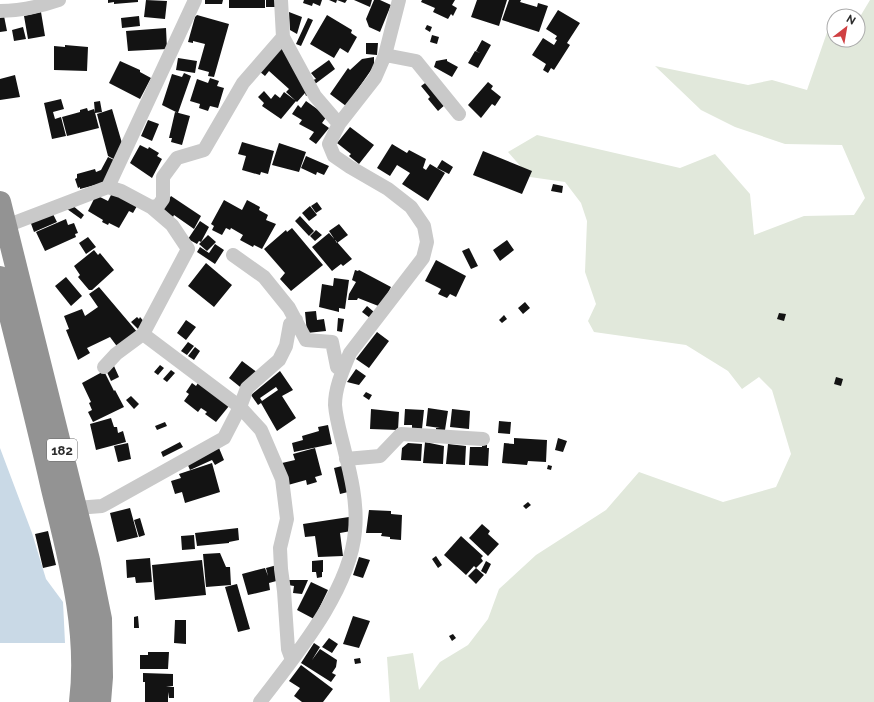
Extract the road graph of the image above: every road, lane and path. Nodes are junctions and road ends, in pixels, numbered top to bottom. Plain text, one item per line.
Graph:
1 (58, 0) edge
2 (195, 0) edge
3 (281, 0) edge
4 (399, 0) edge
5 (0, 11) edge
6 (283, 37) junction
7 (385, 55) junction
8 (459, 114) dead end
9 (339, 124) junction
10 (108, 187) junction
11 (0, 202) edge
12 (151, 207) junction
13 (6, 226) junction
14 (233, 255) dead end
15 (0, 277) edge
16 (296, 320) junction
17 (143, 334) junction
18 (104, 367) dead end
19 (342, 371) junction
20 (240, 407) junction
21 (483, 439) dead end
22 (346, 459) junction
23 (76, 508) junction
24 (292, 660) junction
25 (80, 702) edge
26 (100, 702) edge
27 (260, 702) edge

1 - 5 street
2 - 10 street
3 - 6 street
4 - 7 street
6 - 9 street
6 - 12 street
7 - 8 street
7 - 9 street
9 - 19 street
10 - 12 street
10 - 13 street
11 - 13 highway, 182
12 - 17 street
13 - 23 highway, 182
14 - 16 street
15 - 25 highway, 182
16 - 19 street
16 - 20 street
17 - 18 street
17 - 20 street
19 - 22 street
20 - 23 street
20 - 24 street
21 - 22 street
22 - 24 street
23 - 26 highway, 182
24 - 27 street

